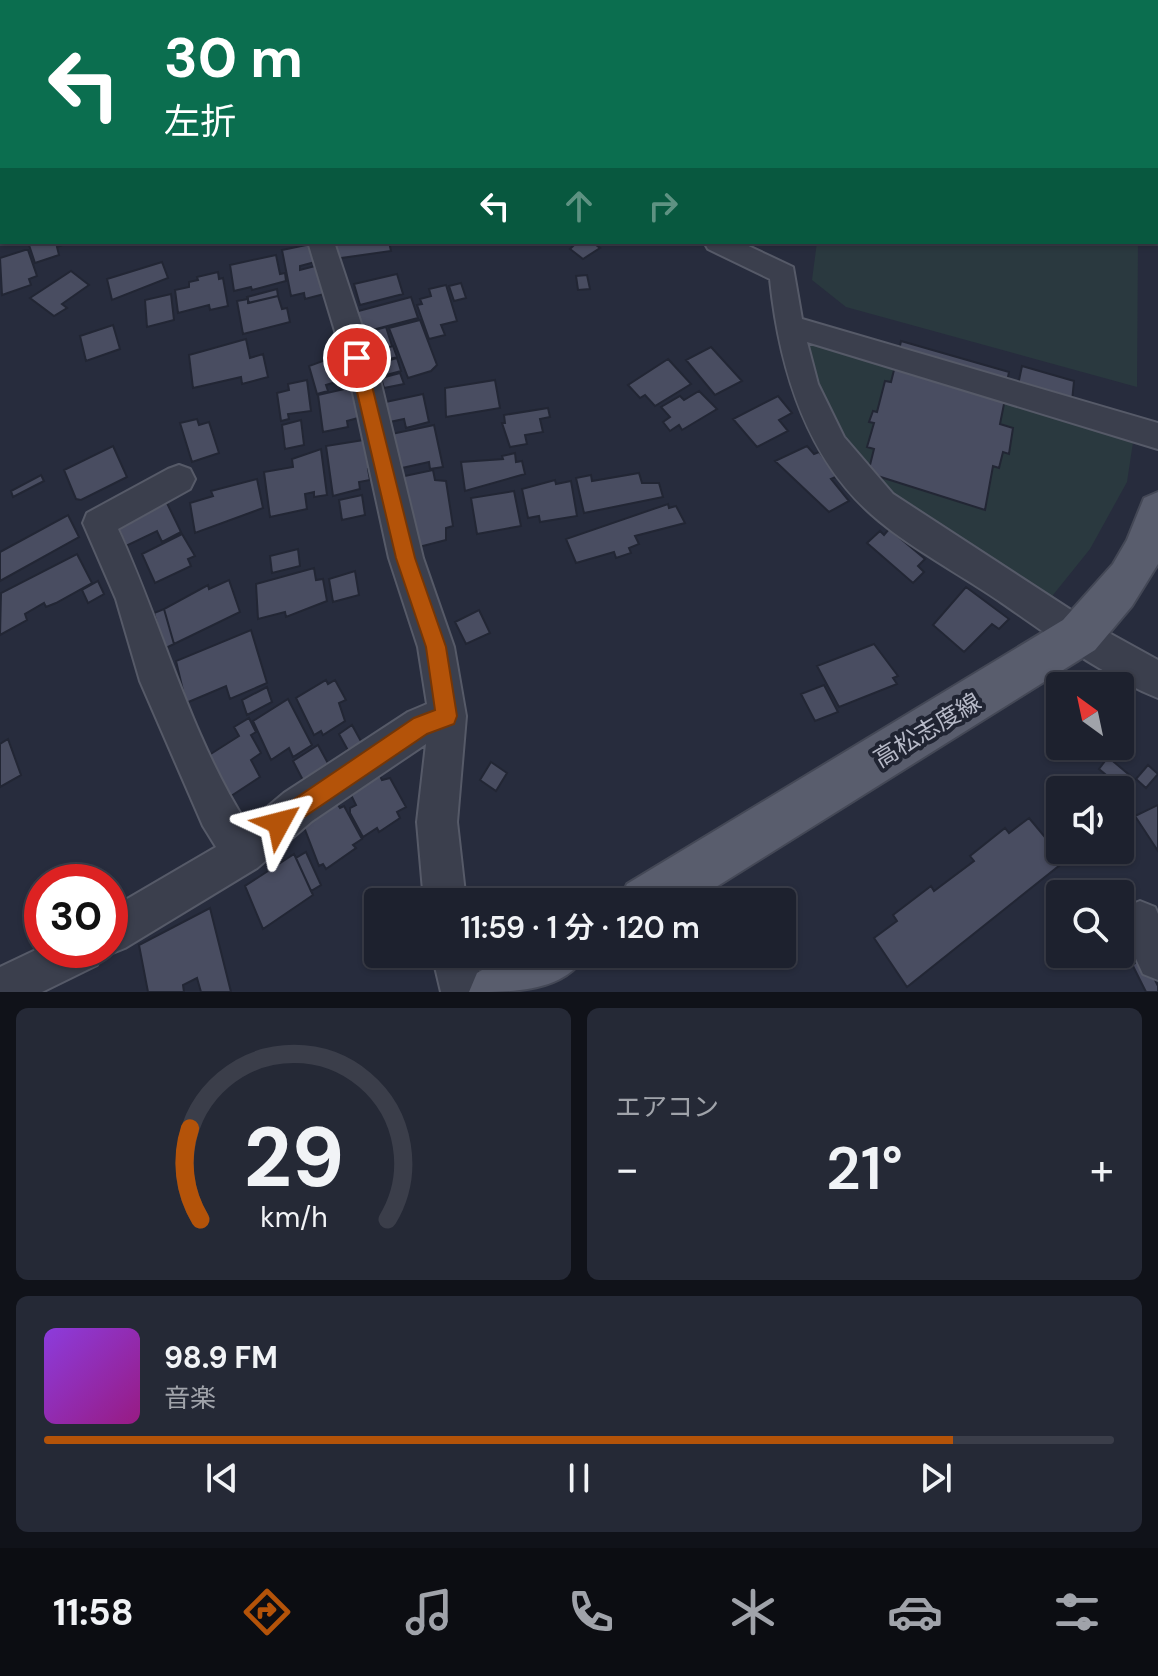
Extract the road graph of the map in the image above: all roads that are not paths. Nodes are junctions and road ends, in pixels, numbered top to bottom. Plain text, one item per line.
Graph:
1 (322, 244) edge
2 (721, 244) edge
3 (789, 326) junction
4 (1158, 436) edge
5 (179, 479) dead end
6 (1158, 510) edge
7 (1079, 635) junction
8 (1158, 680) edge
9 (447, 716) junction
10 (243, 854) junction
11 (444, 888) edge
12 (668, 888) edge
13 (128, 922) edge
14 (1140, 922) dead end
15 (1158, 959) edge
16 (45, 968) edge
17 (457, 968) edge
18 (536, 968) edge
19 (0, 990) edge
20 (463, 992) edge
21 (496, 992) edge

1 - 9 street
2 - 3 street
3 - 4 street
3 - 7 street
5 - 10 street
6 - 7 main road, 高松志度線
7 - 8 street
7 - 12 main road, 高松志度線
9 - 10 street
9 - 11 street
10 - 13 street
14 - 15 street
16 - 19 street
17 - 20 street
18 - 21 main road

